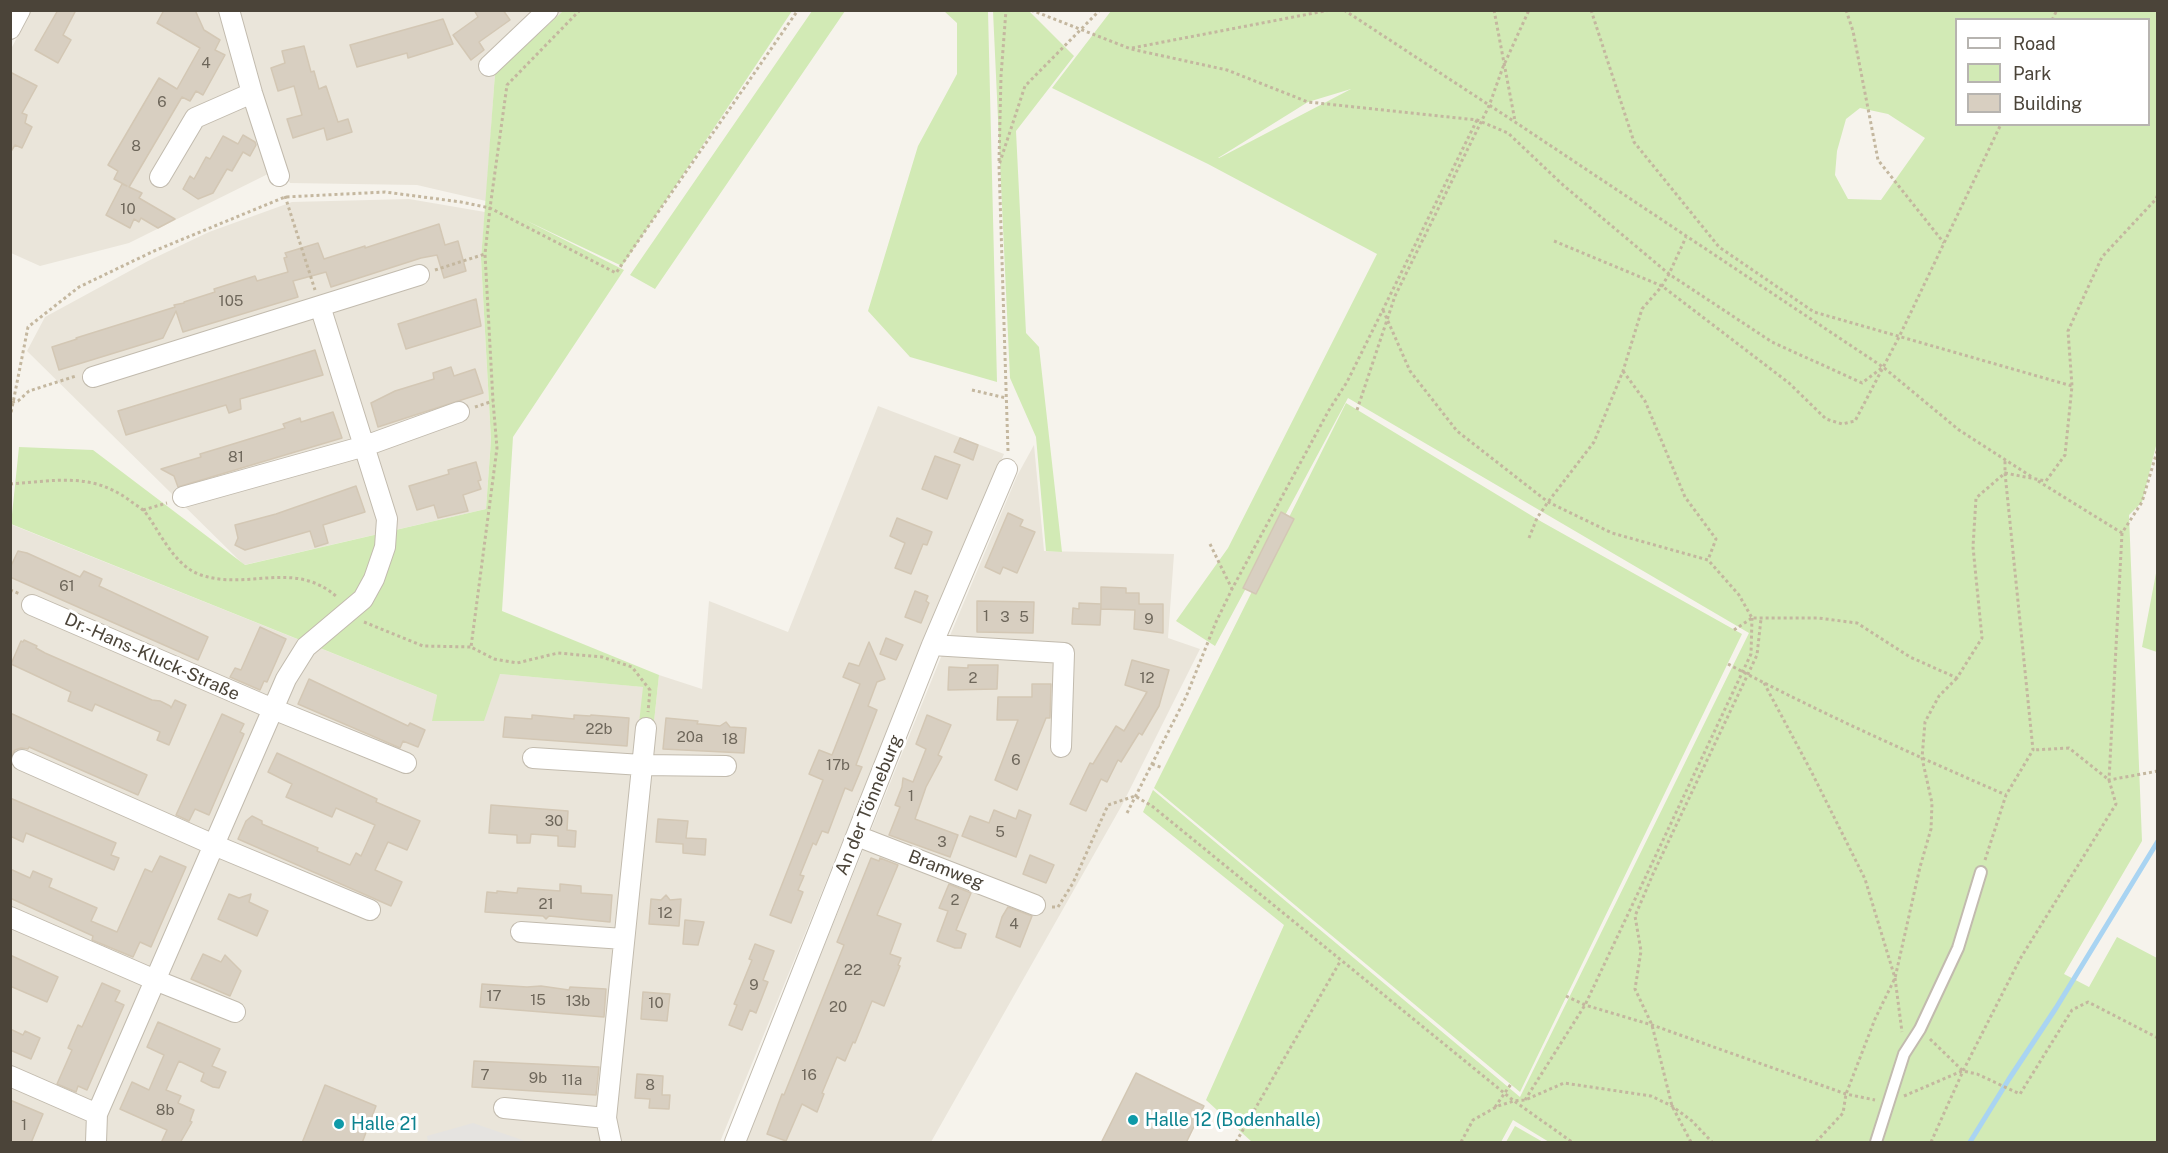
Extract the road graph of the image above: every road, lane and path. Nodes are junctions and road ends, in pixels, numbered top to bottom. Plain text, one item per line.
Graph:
1 (20, 10) edge
2 (229, 10) edge
3 (548, 10) edge
4 (580, 10) edge
5 (798, 10) edge
6 (1006, 10) edge
7 (1031, 10) edge
8 (1100, 10) edge
9 (1330, 10) edge
10 (1344, 10) edge
11 (1494, 10) edge
12 (1529, 10) edge
13 (1592, 10) edge
14 (1846, 10) edge
15 (10, 29) edge
16 (1080, 29) junction
17 (1131, 49) junction
18 (489, 66) dead end
19 (1503, 67) junction
20 (252, 93) junction
21 (1490, 106) junction
22 (1477, 120) junction
23 (1481, 122) junction
24 (1515, 122) junction
25 (2000, 126) edge
26 (999, 165) junction
27 (279, 176) joint
28 (160, 177) dead end
29 (2157, 194) edge
30 (285, 197) junction
31 (490, 208) junction
32 (1686, 237) junction
33 (1554, 242) dead end
34 (1944, 243) junction
35 (485, 254) junction
36 (1669, 274) junction
37 (419, 275) joint
38 (1662, 286) junction
39 (320, 306) junction
40 (1383, 310) junction
41 (1388, 320) junction
42 (1900, 335) junction
43 (1883, 367) junction
44 (1623, 371) junction
45 (93, 377) joint
46 (2072, 386) junction
47 (972, 390) dead end
48 (1006, 398) junction
49 (12, 402) junction
50 (1357, 410) dead end
51 (459, 412) dead end
52 (10, 418) edge
53 (365, 446) junction
54 (2157, 448) edge
55 (2005, 460) junction
56 (1007, 469) joint
57 (2005, 474) junction
58 (2034, 479) junction
59 (10, 484) edge
60 (183, 497) joint
61 (1548, 502) junction
62 (143, 510) junction
63 (2122, 533) junction
64 (1529, 538) dead end
65 (1210, 544) dead end
66 (1708, 560) junction
67 (1232, 589) junction
68 (32, 605) dead end
69 (351, 610) junction
70 (1752, 618) junction
71 (1761, 619) junction
72 (1734, 630) dead end
73 (932, 645) junction
74 (471, 647) junction
75 (1728, 664) dead end
76 (1742, 671) junction
77 (1748, 674) junction
78 (1957, 678) junction
79 (1764, 683) junction
80 (273, 710) junction
81 (646, 728) joint
82 (1061, 747) dead end
83 (2033, 750) junction
84 (533, 758) dead end
85 (1922, 758) junction
86 (22, 760) dead end
87 (406, 763) dead end
88 (1152, 764) junction
89 (642, 765) junction
90 (726, 766) dead end
91 (1163, 768) dead end
92 (2157, 771) edge
93 (2109, 780) junction
94 (2006, 795) junction
95 (1135, 796) junction
96 (1127, 813) dead end
97 (857, 836) junction
98 (214, 845) junction
99 (1981, 872) joint
100 (1035, 905) joint
101 (370, 910) dead end
102 (10, 916) edge
103 (521, 932) dead end
104 (624, 939) junction
105 (1341, 960) junction
106 (1894, 978) junction
107 (155, 980) junction
108 (1566, 996) dead end
109 (1585, 1005) junction
110 (235, 1012) dead end
111 (1652, 1025) junction
112 (1920, 1029) junction
113 (2157, 1038) edge
114 (1904, 1054) junction
115 (1963, 1071) junction
116 (10, 1076) edge
117 (1511, 1084) dead end
118 (1505, 1093) junction
119 (1846, 1094) junction
120 (1525, 1100) junction
121 (1514, 1101) junction
122 (1888, 1102) junction
123 (1672, 1106) junction
124 (504, 1108) dead end
125 (1494, 1108) junction
126 (97, 1114) junction
127 (606, 1118) junction
128 (96, 1143) edge
129 (612, 1143) edge
130 (735, 1143) edge
131 (1236, 1143) edge
132 (1461, 1143) edge
133 (1572, 1143) edge
134 (1691, 1143) edge
135 (1712, 1143) edge
136 (1816, 1143) edge
137 (1876, 1143) edge
138 (1931, 1143) edge

1 - 15 street
2 - 20 street
3 - 18 street
4 - 31 path
5 - 31 path
6 - 26 path
7 - 16 path
8 - 16 path
9 - 17 path
10 - 21 path
11 - 19 path
12 - 19 path
13 - 42 path
14 - 34 path
16 - 17 path
16 - 26 path
17 - 22 path
19 - 21 path
19 - 24 path
20 - 27 street
20 - 28 street
21 - 23 path
21 - 24 path
22 - 23 path
22 - 40 path
23 - 36 path
23 - 41 path
24 - 32 path
25 - 34 path
26 - 48 path
27 - 30 path
29 - 46 path
30 - 31 path
30 - 39 path
30 - 49 path
31 - 35 path
32 - 36 path
32 - 43 path
33 - 38 path
34 - 42 path
35 - 37 path
35 - 74 path
36 - 38 path
36 - 43 path
37 - 39 street
38 - 43 path
38 - 44 path
39 - 45 street
39 - 53 street
40 - 41 path
40 - 67 path
41 - 50 path
41 - 61 path
42 - 43 path
42 - 46 path
43 - 55 path
44 - 61 path
44 - 66 path
45 - 49 path
46 - 58 path
47 - 48 path
48 - 56 path
49 - 52 path
51 - 53 street
53 - 60 street
53 - 69 street
54 - 63 path
55 - 57 path
55 - 58 path
56 - 73 street, An der Tönneburg
57 - 58 path
57 - 78 path
57 - 83 path
58 - 63 path
59 - 62 path
60 - 62 path
61 - 64 path
61 - 66 path
62 - 69 path
63 - 93 path
65 - 67 path
66 - 70 path
67 - 88 path
68 - 80 street, Dr.-Hans-Kluck-Straße
69 - 74 path
69 - 80 street
70 - 71 path
70 - 72 path
70 - 76 path
71 - 77 path
71 - 78 path
73 - 82 street
73 - 97 street, An der Tönneburg
74 - 81 path
75 - 76 path
76 - 77 path
76 - 109 path
77 - 79 path
77 - 111 path
78 - 85 path
79 - 85 path
79 - 106 path
80 - 87 street, Dr.-Hans-Kluck-Straße
80 - 98 street
81 - 89 street
83 - 93 path
83 - 94 path
84 - 89 street
85 - 94 path
85 - 106 path
86 - 98 street
88 - 91 path
88 - 95 path
89 - 90 street
89 - 104 street
92 - 93 path
93 - 115 path
94 - 99 path
95 - 96 path
95 - 100 path
95 - 105 path
97 - 100 street, Bramweg
97 - 130 street, An der Tönneburg
98 - 101 street
98 - 107 street
99 - 112 lane
102 - 107 street
103 - 104 street
104 - 127 street
105 - 118 path
105 - 131 path
106 - 114 path
106 - 119 path
107 - 110 street
107 - 126 street
108 - 109 path
109 - 111 path
109 - 120 path
111 - 119 path
111 - 123 path
112 - 114 lane
112 - 115 path
113 - 115 path
114 - 122 lane
115 - 122 path
115 - 138 path
116 - 126 street
117 - 118 path
118 - 121 path
118 - 125 path
119 - 122 path
119 - 136 path
120 - 121 path
120 - 123 path
121 - 125 path
121 - 133 path
122 - 137 lane
123 - 134 path
123 - 135 path
124 - 127 street
125 - 132 path
126 - 128 street
127 - 129 street

